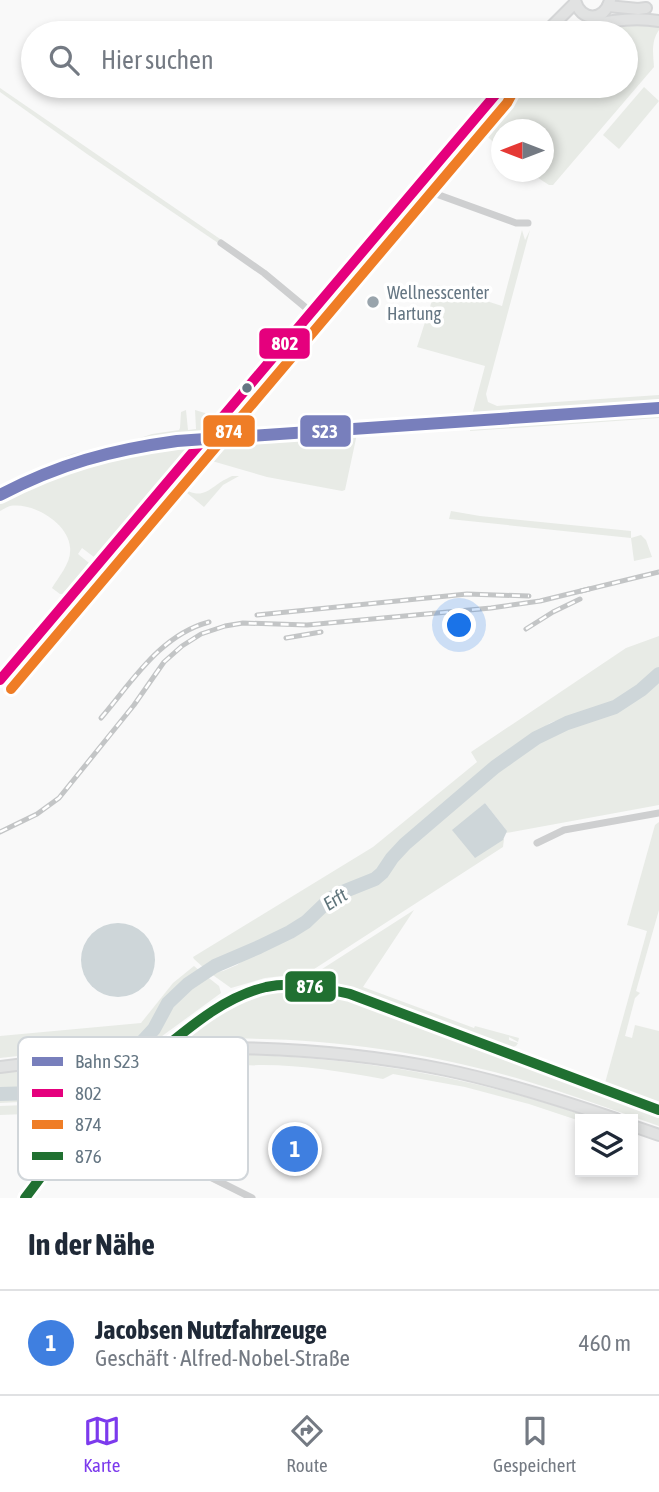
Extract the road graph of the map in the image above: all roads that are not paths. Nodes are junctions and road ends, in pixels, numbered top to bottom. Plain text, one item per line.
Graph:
1 (631, 0) edge
2 (609, 3) edge
3 (577, 5) edge
4 (646, 8) junction
5 (659, 12) edge
6 (560, 21) edge
7 (623, 21) edge
8 (659, 21) edge
9 (493, 98) edge
10 (417, 187) junction
11 (528, 223) dead end
12 (221, 243) dead end
13 (311, 312) junction
14 (0, 681) edge
15 (659, 813) edge
16 (537, 844) dead end
17 (178, 1037) edge
18 (248, 1049) edge
19 (18, 1065) edge
20 (0, 1067) edge
21 (659, 1110) edge
22 (600, 1114) edge
23 (638, 1128) edge
24 (659, 1135) edge
25 (39, 1180) edge
26 (216, 1180) edge
27 (25, 1198) edge
28 (252, 1198) edge

1 - 4 main road
2 - 3 main road
2 - 4 main road
3 - 6 main road
4 - 5 main road
7 - 8 main road
9 - 10 main road
10 - 11 street
10 - 13 main road
12 - 13 street
13 - 14 main road
15 - 16 street
17 - 21 street
18 - 22 main road, bridge
19 - 20 main road, bridge
23 - 24 main road
25 - 27 street
26 - 28 street

